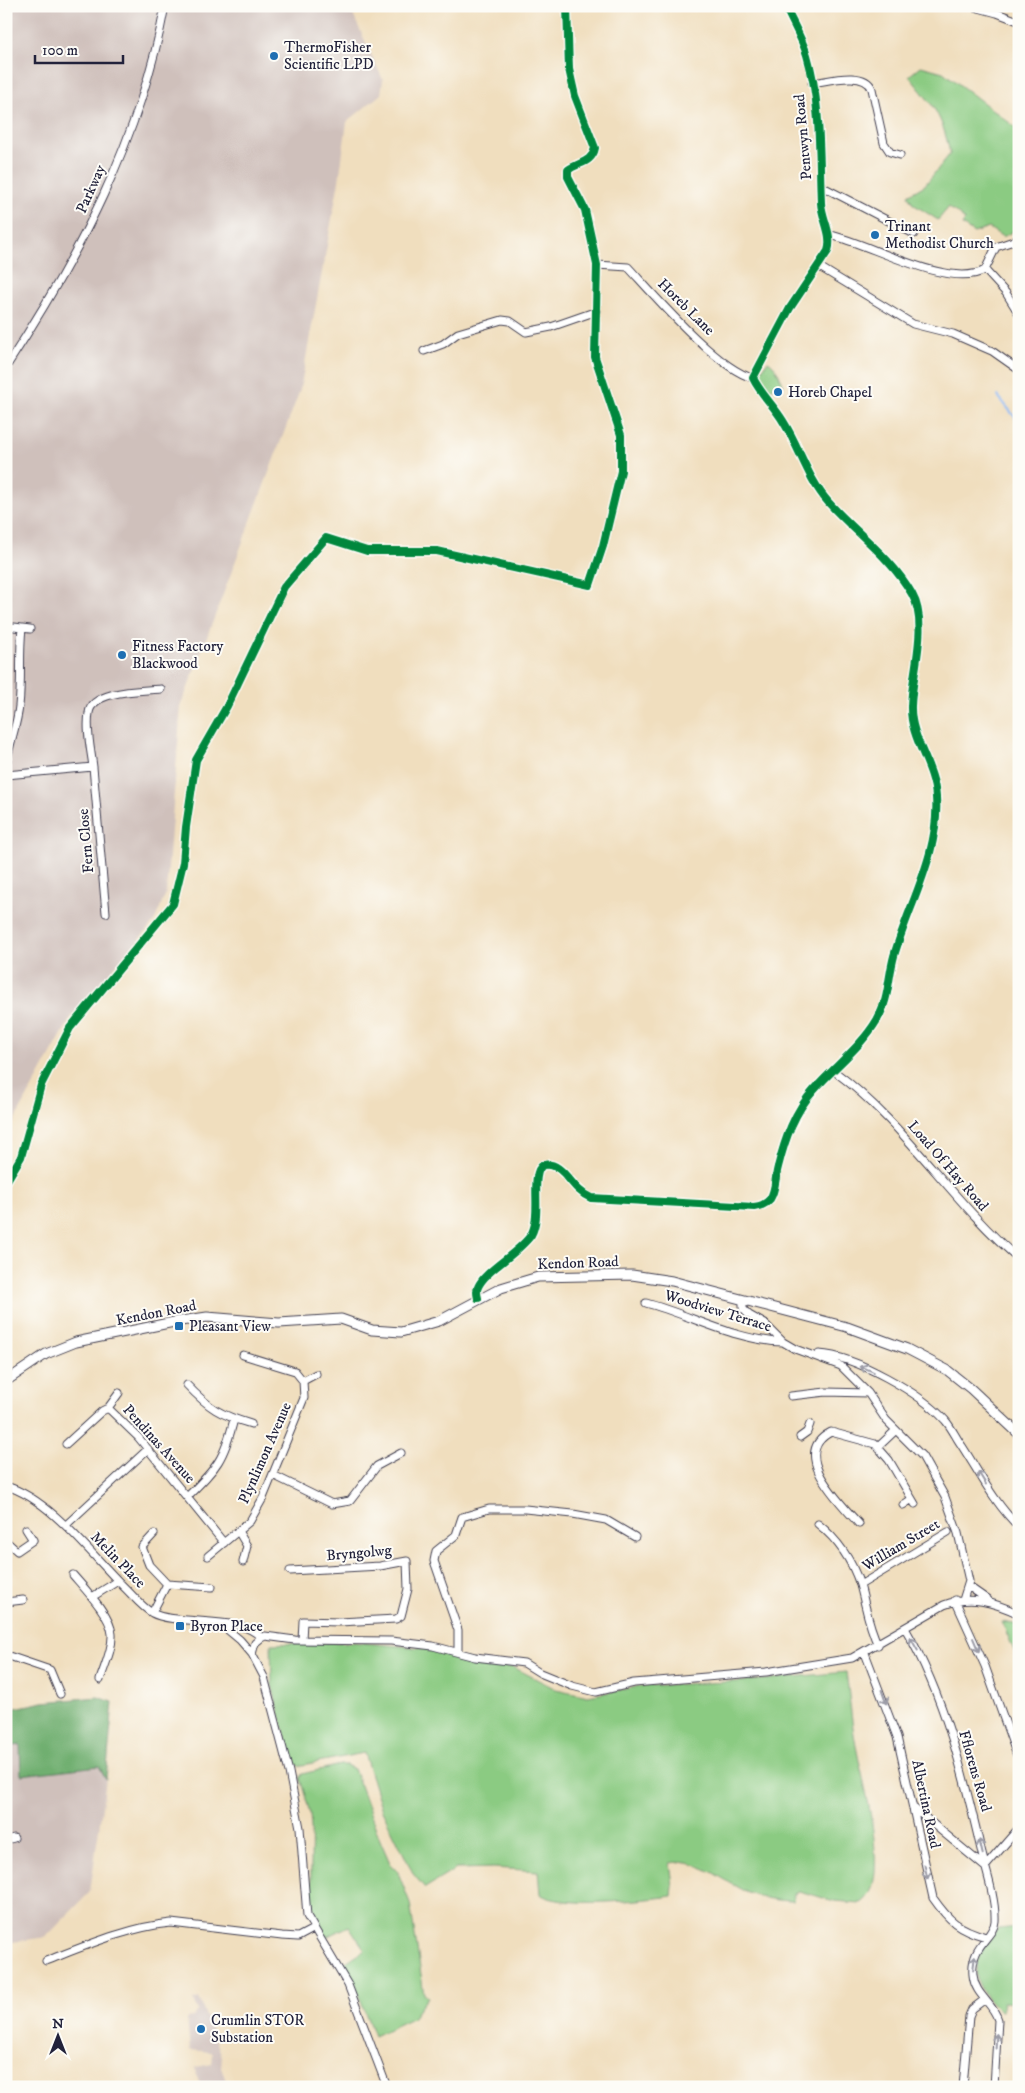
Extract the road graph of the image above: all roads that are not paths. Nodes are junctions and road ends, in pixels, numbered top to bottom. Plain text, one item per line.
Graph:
1 (165, 6) edge
2 (567, 6) edge
3 (785, 6) edge
4 (971, 6) edge
5 (1018, 21) edge
6 (812, 83) junction
7 (900, 155) dead end
8 (821, 186) junction
9 (914, 234) dead end
10 (830, 235) junction
11 (1019, 239) edge
12 (597, 265) junction
13 (818, 266) junction
14 (985, 270) junction
15 (597, 311) junction
16 (1019, 314) edge
17 (424, 351) dead end
18 (6, 367) edge
19 (1019, 370) edge
20 (754, 378) junction
21 (14, 627) dead end
22 (161, 689) dead end
23 (6, 767) edge
24 (92, 767) junction
25 (6, 775) edge
26 (106, 913) dead end
27 (834, 1070) junction
28 (6, 1182) edge
29 (1019, 1259) edge
30 (478, 1298) junction
31 (743, 1300) junction
32 (646, 1303) dead end
33 (783, 1342) junction
34 (243, 1355) dead end
35 (814, 1355) junction
36 (316, 1374) dead end
37 (6, 1381) edge
38 (303, 1381) junction
39 (187, 1384) dead end
40 (119, 1393) dead end
41 (868, 1393) junction
42 (790, 1396) dead end
43 (108, 1408) junction
44 (234, 1419) junction
45 (251, 1424) dead end
46 (810, 1424) dead end
47 (896, 1430) junction
48 (807, 1432) junction
49 (1019, 1434) edge
50 (800, 1437) dead end
51 (818, 1441) junction
52 (66, 1444) dead end
53 (878, 1447) junction
54 (148, 1449) junction
55 (401, 1453) dead end
56 (273, 1474) junction
57 (6, 1486) edge
58 (188, 1496) junction
59 (903, 1505) dead end
60 (818, 1524) dead end
61 (858, 1524) dead end
62 (66, 1525) junction
63 (1019, 1527) edge
64 (26, 1529) dead end
65 (238, 1531) junction
66 (948, 1532) dead end
67 (154, 1534) dead end
68 (635, 1537) dead end
69 (6, 1541) edge
70 (224, 1543) junction
71 (208, 1556) dead end
72 (243, 1562) dead end
73 (290, 1571) dead end
74 (73, 1575) dead end
75 (118, 1581) junction
76 (167, 1584) junction
77 (860, 1585) junction
78 (968, 1586) junction
79 (212, 1587) dead end
80 (92, 1598) junction
81 (23, 1600) dead end
82 (959, 1600) junction
83 (989, 1601) junction
84 (6, 1602) edge
85 (152, 1613) junction
86 (1019, 1614) edge
87 (222, 1624) junction
88 (905, 1628) junction
89 (261, 1638) junction
90 (302, 1640) junction
91 (878, 1645) junction
92 (458, 1652) junction
93 (865, 1652) junction
94 (252, 1654) junction
95 (6, 1655) edge
96 (100, 1680) dead end
97 (60, 1694) dead end
98 (1019, 1761) edge
99 (915, 1809) junction
100 (1019, 1828) edge
101 (985, 1867) junction
102 (313, 1929) junction
103 (986, 1937) junction
104 (46, 1961) dead end
105 (984, 2000) junction
106 (387, 2087) edge
107 (963, 2087) edge
108 (994, 2087) edge

1 - 18 street, Parkway
2 - 12 street
3 - 6 street, Pentwyn Road
4 - 5 street
6 - 7 street
6 - 8 street, Pentwyn Road
8 - 9 street
8 - 10 street, Pentwyn Road
10 - 13 street
10 - 14 street
11 - 14 street
12 - 15 street
12 - 20 street, Horeb Lane
13 - 19 street
13 - 20 street
14 - 16 street
15 - 17 street
15 - 28 street
20 - 27 street
21 - 23 street
22 - 24 street, Fern Close
24 - 25 street
24 - 26 street, Fern Close
27 - 29 street, Load Of Hay Road
27 - 30 street
30 - 31 main road, Kendon Road
30 - 37 main road, Kendon Road
31 - 33 street
31 - 49 main road, Kendon Road
32 - 33 street, Woodview Terrace
33 - 35 street
34 - 38 street
35 - 41 street
63 -> 35 street
36 - 38 street
38 - 56 street, Plynlimon Avenue
39 - 44 street
40 - 43 street
41 - 42 street
41 - 47 street
43 - 52 street, Pendinas Avenue
43 - 54 street, Pendinas Avenue
44 - 45 street
44 - 58 street
46 - 48 street
47 - 53 street
47 - 78 street
48 - 50 street
48 - 51 street
51 - 53 street
51 - 61 street
53 - 59 street
54 - 58 street, Pendinas Avenue
54 - 62 street
55 - 56 street
56 - 65 street, Plynlimon Avenue
57 - 62 street, Melin Place
58 - 70 street, Pendinas Avenue
60 - 77 street
62 - 75 street, Melin Place
64 - 69 street
65 - 70 street, Plynlimon Avenue
65 - 72 street
66 - 77 street, William Street
67 - 76 street
68 - 92 street
70 - 71 street, Plynlimon Avenue
73 - 90 street, Bryngolwg
74 - 80 street
75 - 80 street
75 - 85 street, Melin Place
76 - 79 street
76 - 85 street
77 - 91 street
78 - 82 street
78 - 83 street
80 - 96 street
81 - 84 street
82 - 83 street
82 - 88 street
82 -> 98 street
83 - 86 street
85 - 87 street
87 - 89 street
87 - 94 street
88 - 91 street
101 -> 88 street, Fflorens Road
89 - 90 street
89 - 94 street
90 - 92 street
91 - 93 street
92 - 93 street
93 -> 99 street, Albertina Road
94 - 102 street
95 - 97 street
99 - 101 street
99 -> 103 street, Albertina Road
100 - 101 street
101 - 103 street, Fflorens Road
102 - 104 street
102 - 106 street
105 -> 103 street
105 - 107 street
108 -> 105 street

